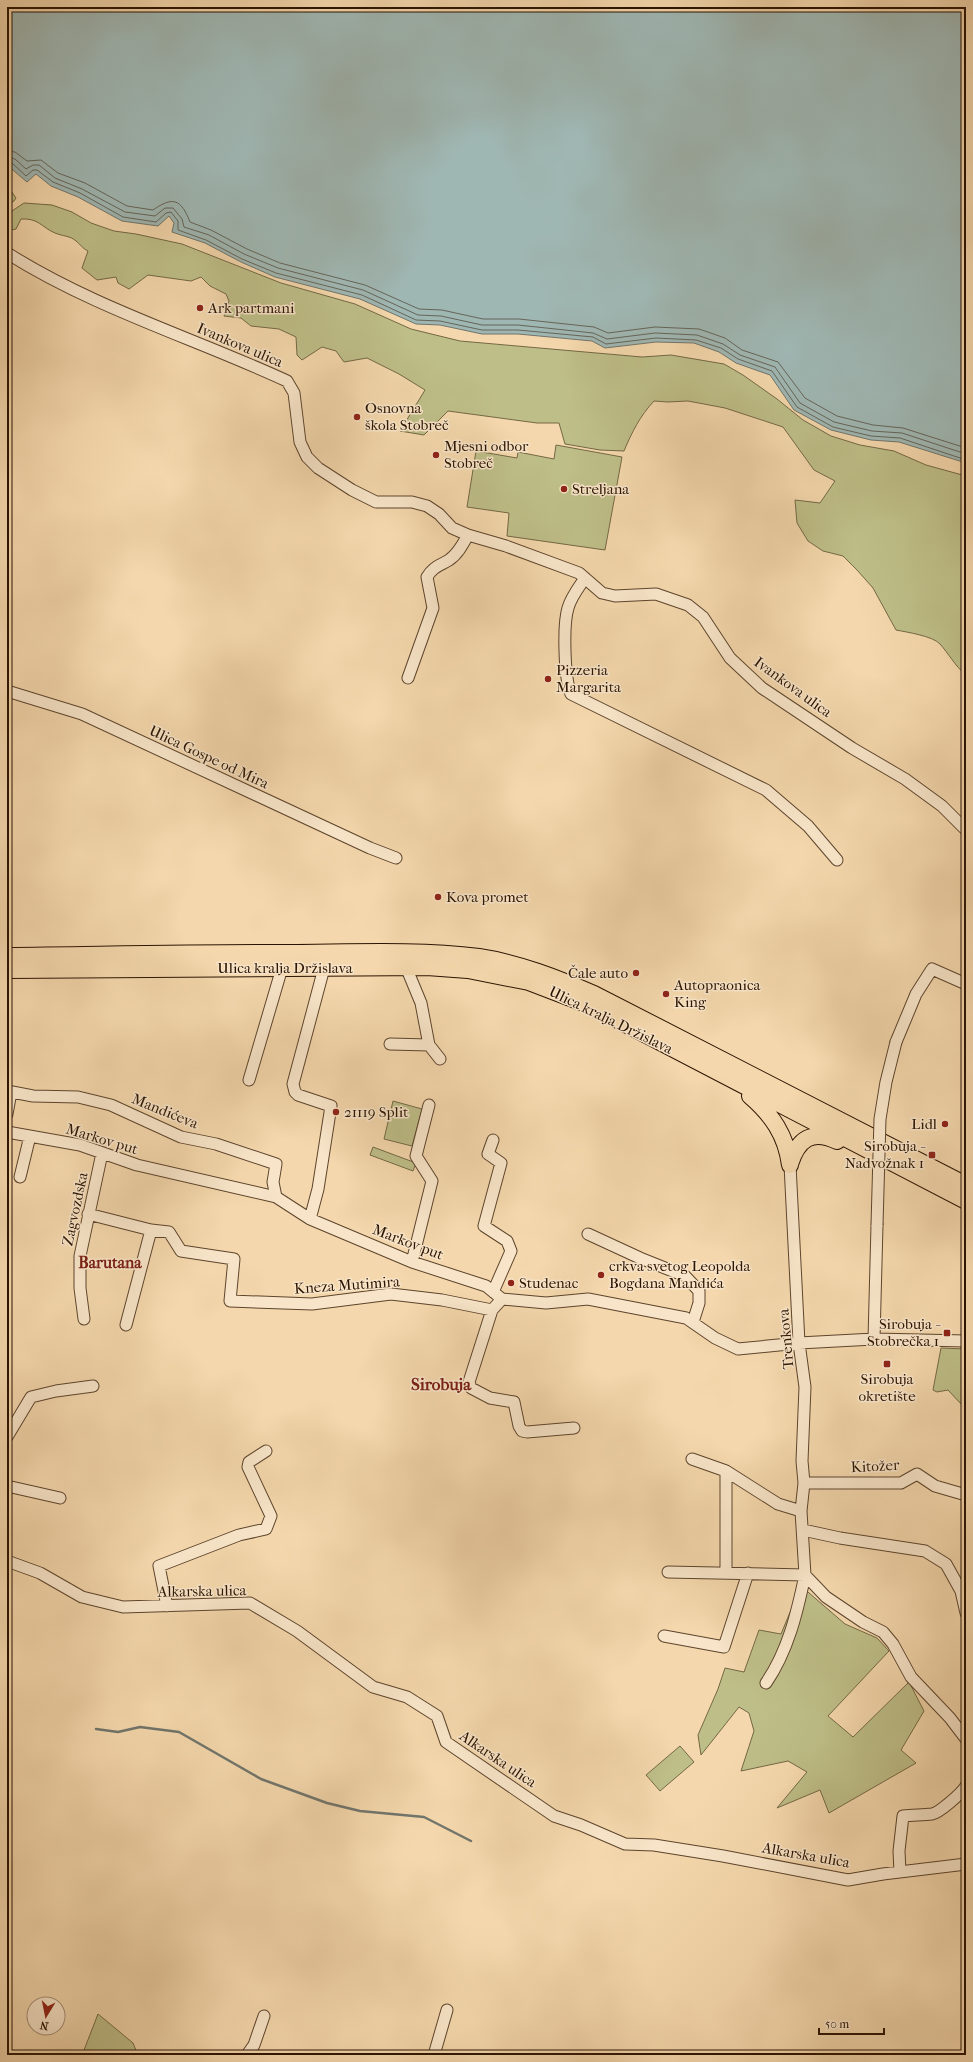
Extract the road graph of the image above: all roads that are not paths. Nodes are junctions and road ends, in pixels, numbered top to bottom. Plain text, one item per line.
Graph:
1 (7, 253) edge
2 (468, 535) junction
3 (584, 578) junction
4 (408, 678) dead end
5 (7, 691) edge
6 (966, 830) edge
7 (396, 858) dead end
8 (837, 860) dead end
9 (7, 956) edge
10 (406, 967) junction
11 (282, 968) junction
12 (324, 968) junction
13 (7, 970) edge
14 (966, 984) edge
15 (390, 1044) dead end
16 (429, 1045) junction
17 (440, 1059) dead end
18 (728, 1078) junction
19 (250, 1080) dead end
20 (9, 1092) edge
21 (429, 1105) dead end
22 (7, 1114) edge
23 (7, 1132) edge
24 (30, 1136) junction
25 (493, 1140) dead end
26 (866, 1150) junction
27 (102, 1153) junction
28 (790, 1165) junction
29 (20, 1177) dead end
30 (966, 1185) edge
31 (276, 1198) junction
32 (966, 1201) edge
33 (88, 1214) junction
34 (310, 1219) junction
35 (151, 1230) junction
36 (588, 1234) dead end
37 (412, 1262) junction
38 (493, 1292) junction
39 (502, 1300) junction
40 (492, 1310) junction
41 (84, 1319) dead end
42 (693, 1322) junction
43 (126, 1325) dead end
44 (874, 1339) junction
45 (966, 1341) edge
46 (800, 1343) junction
47 (93, 1386) dead end
48 (574, 1428) dead end
49 (7, 1437) edge
50 (266, 1452) dead end
51 (692, 1459) dead end
52 (726, 1471) junction
53 (804, 1483) junction
54 (7, 1486) edge
55 (966, 1495) edge
56 (60, 1498) dead end
57 (801, 1511) junction
58 (803, 1530) junction
59 (7, 1561) edge
60 (668, 1572) dead end
61 (726, 1572) junction
62 (748, 1574) junction
63 (805, 1575) junction
64 (167, 1606) junction
65 (966, 1613) edge
66 (664, 1636) dead end
67 (766, 1683) dead end
68 (966, 1739) edge
69 (966, 1786) edge
70 (966, 1864) edge
71 (900, 1872) junction
72 (447, 2010) dead end
73 (264, 2016) dead end
74 (247, 2055) edge
75 (434, 2055) edge

1 - 2 street, Ivankova ulica
2 - 3 street, Ivankova ulica
2 - 4 street
3 - 6 street, Ivankova ulica
3 - 8 street
5 - 7 street, Ulica Gospe od Mira
9 - 30 highway, Ulica kralja Držislava
10 - 12 highway, Ulica kralja Držislava
10 - 16 street
10 - 18 highway, Ulica kralja Držislava
11 - 12 highway, Ulica kralja Držislava
11 - 13 highway, Ulica kralja Držislava
11 - 19 street
12 - 34 street
14 - 44 street, bridge
15 - 16 street
16 - 17 street
18 - 26 highway, Ulica kralja Držislava
18 - 28 highway
20 - 22 street
20 - 31 street, Mandićeva
21 - 37 street
23 - 24 street, Markov put
24 - 27 street, Markov put
24 - 29 street
25 - 38 street
26 - 28 highway
26 - 32 highway, Ulica kralja Držislava
27 - 31 street, Markov put
27 - 33 street, Zagvozdska
28 - 46 street, Trenkova
31 - 34 street, Markov put
33 - 35 street, Kneza Mutimira
33 - 41 street, Zagvozdska
34 - 37 street, Markov put
35 - 40 street, Kneza Mutimira
35 - 43 street
36 - 42 street
37 - 38 street, Markov put
38 - 39 street, Markov put
39 - 40 street
39 - 42 street
40 - 48 street
42 - 46 street
44 - 45 street
44 - 46 street
46 - 53 street, Trenkova
47 - 49 street
50 - 64 street
51 - 52 street
52 - 57 street
52 - 61 street
53 - 55 street, Kitožer
53 - 57 street, Trenkova
54 - 56 street
57 - 58 street, Trenkova
58 - 63 street, Trenkova
58 - 65 street
59 - 64 street, Alkarska ulica
60 - 61 street
61 - 62 street
62 - 63 street
62 - 66 street
63 - 67 street, Trenkova
63 - 68 street
64 - 71 street, Alkarska ulica
69 - 71 street
70 - 71 street, Alkarska ulica
72 - 75 street
73 - 74 street

